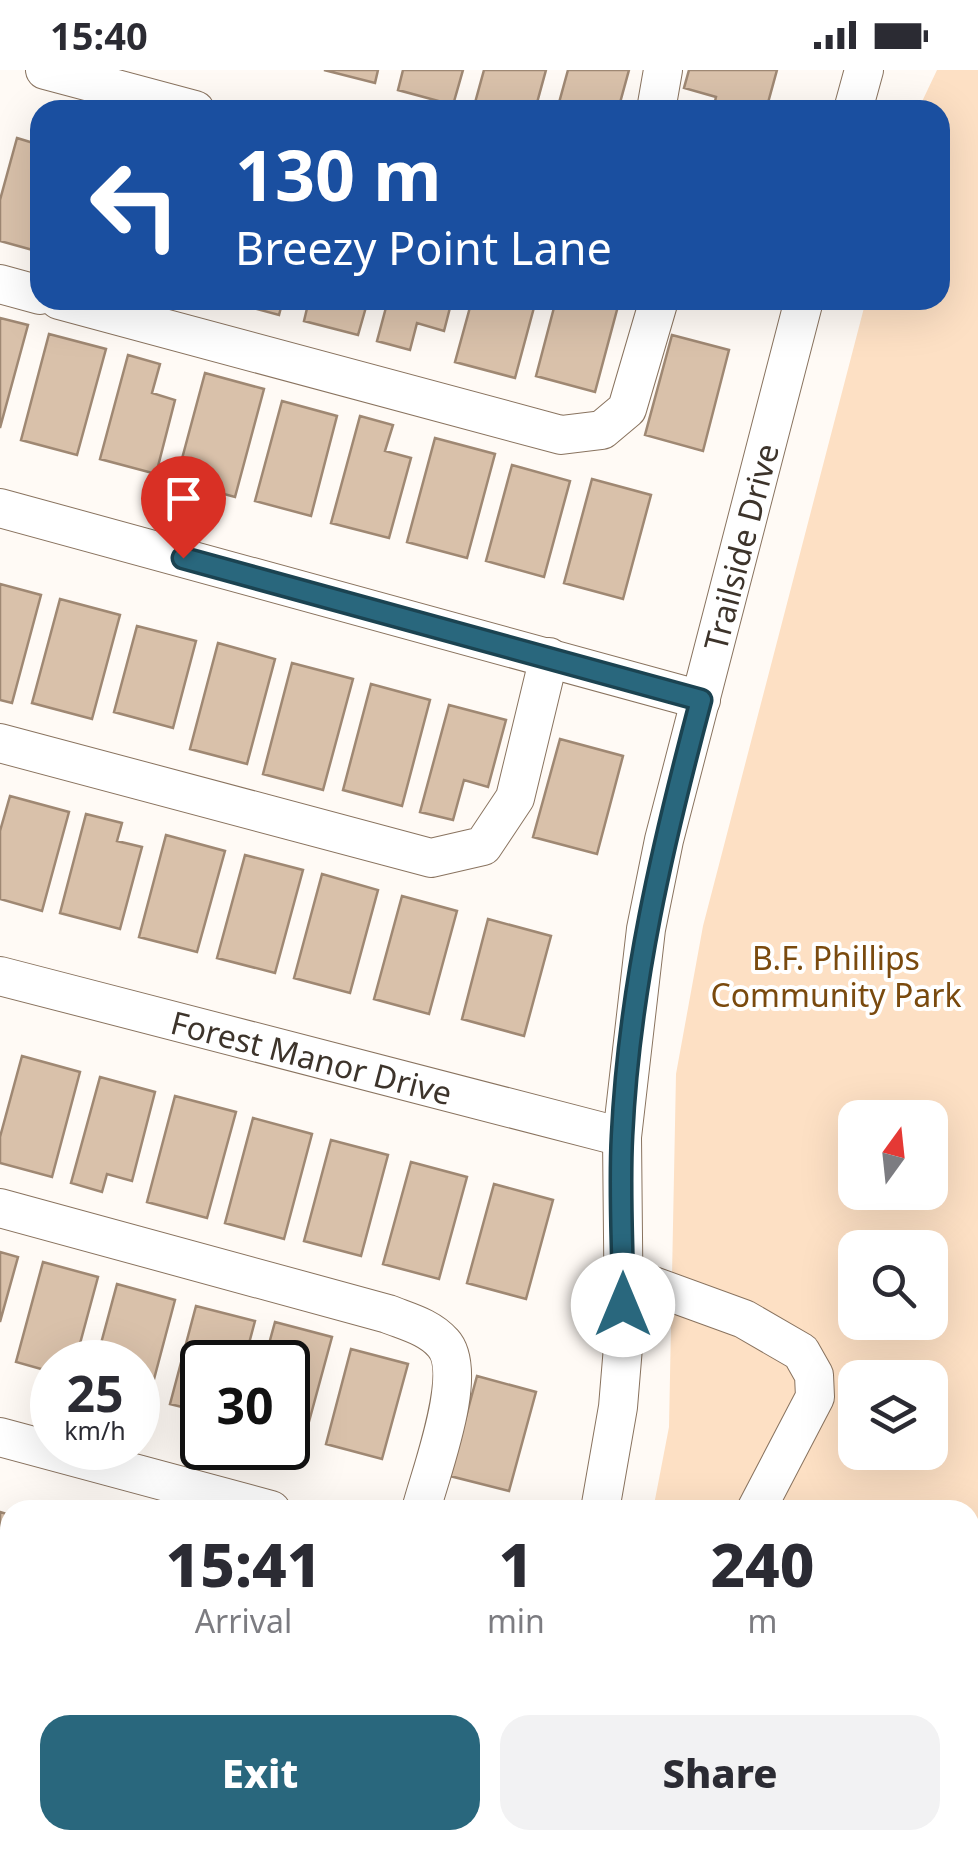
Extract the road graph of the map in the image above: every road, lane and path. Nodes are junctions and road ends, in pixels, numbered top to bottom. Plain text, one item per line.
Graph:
1 (45, 70) edge
2 (663, 70) edge
3 (864, 70) edge
4 (158, 100) edge
5 (658, 100) edge
6 (856, 100) edge
7 (0, 284) edge
8 (30, 292) edge
9 (96, 310) edge
10 (656, 310) edge
11 (801, 310) edge
12 (0, 508) edge
13 (549, 657) junction
14 (701, 700) junction
15 (0, 742) edge
16 (0, 976) edge
17 (622, 1137) junction
18 (0, 1208) edge
19 (623, 1275) junction
20 (0, 1438) edge
21 (232, 1500) edge
22 (423, 1500) edge
23 (602, 1500) edge
24 (761, 1500) edge

1 - 4 street
2 - 5 street
3 - 6 street
7 - 8 street
9 - 10 street
11 - 14 street, Trailside Drive
12 - 13 street
13 - 14 street
13 - 15 street
14 - 17 street, Trailside Drive
16 - 17 street, Forest Manor Drive
17 - 19 street, Trailside Drive
18 - 22 street
19 - 23 street, Trailside Drive
19 - 24 street
20 - 21 street

